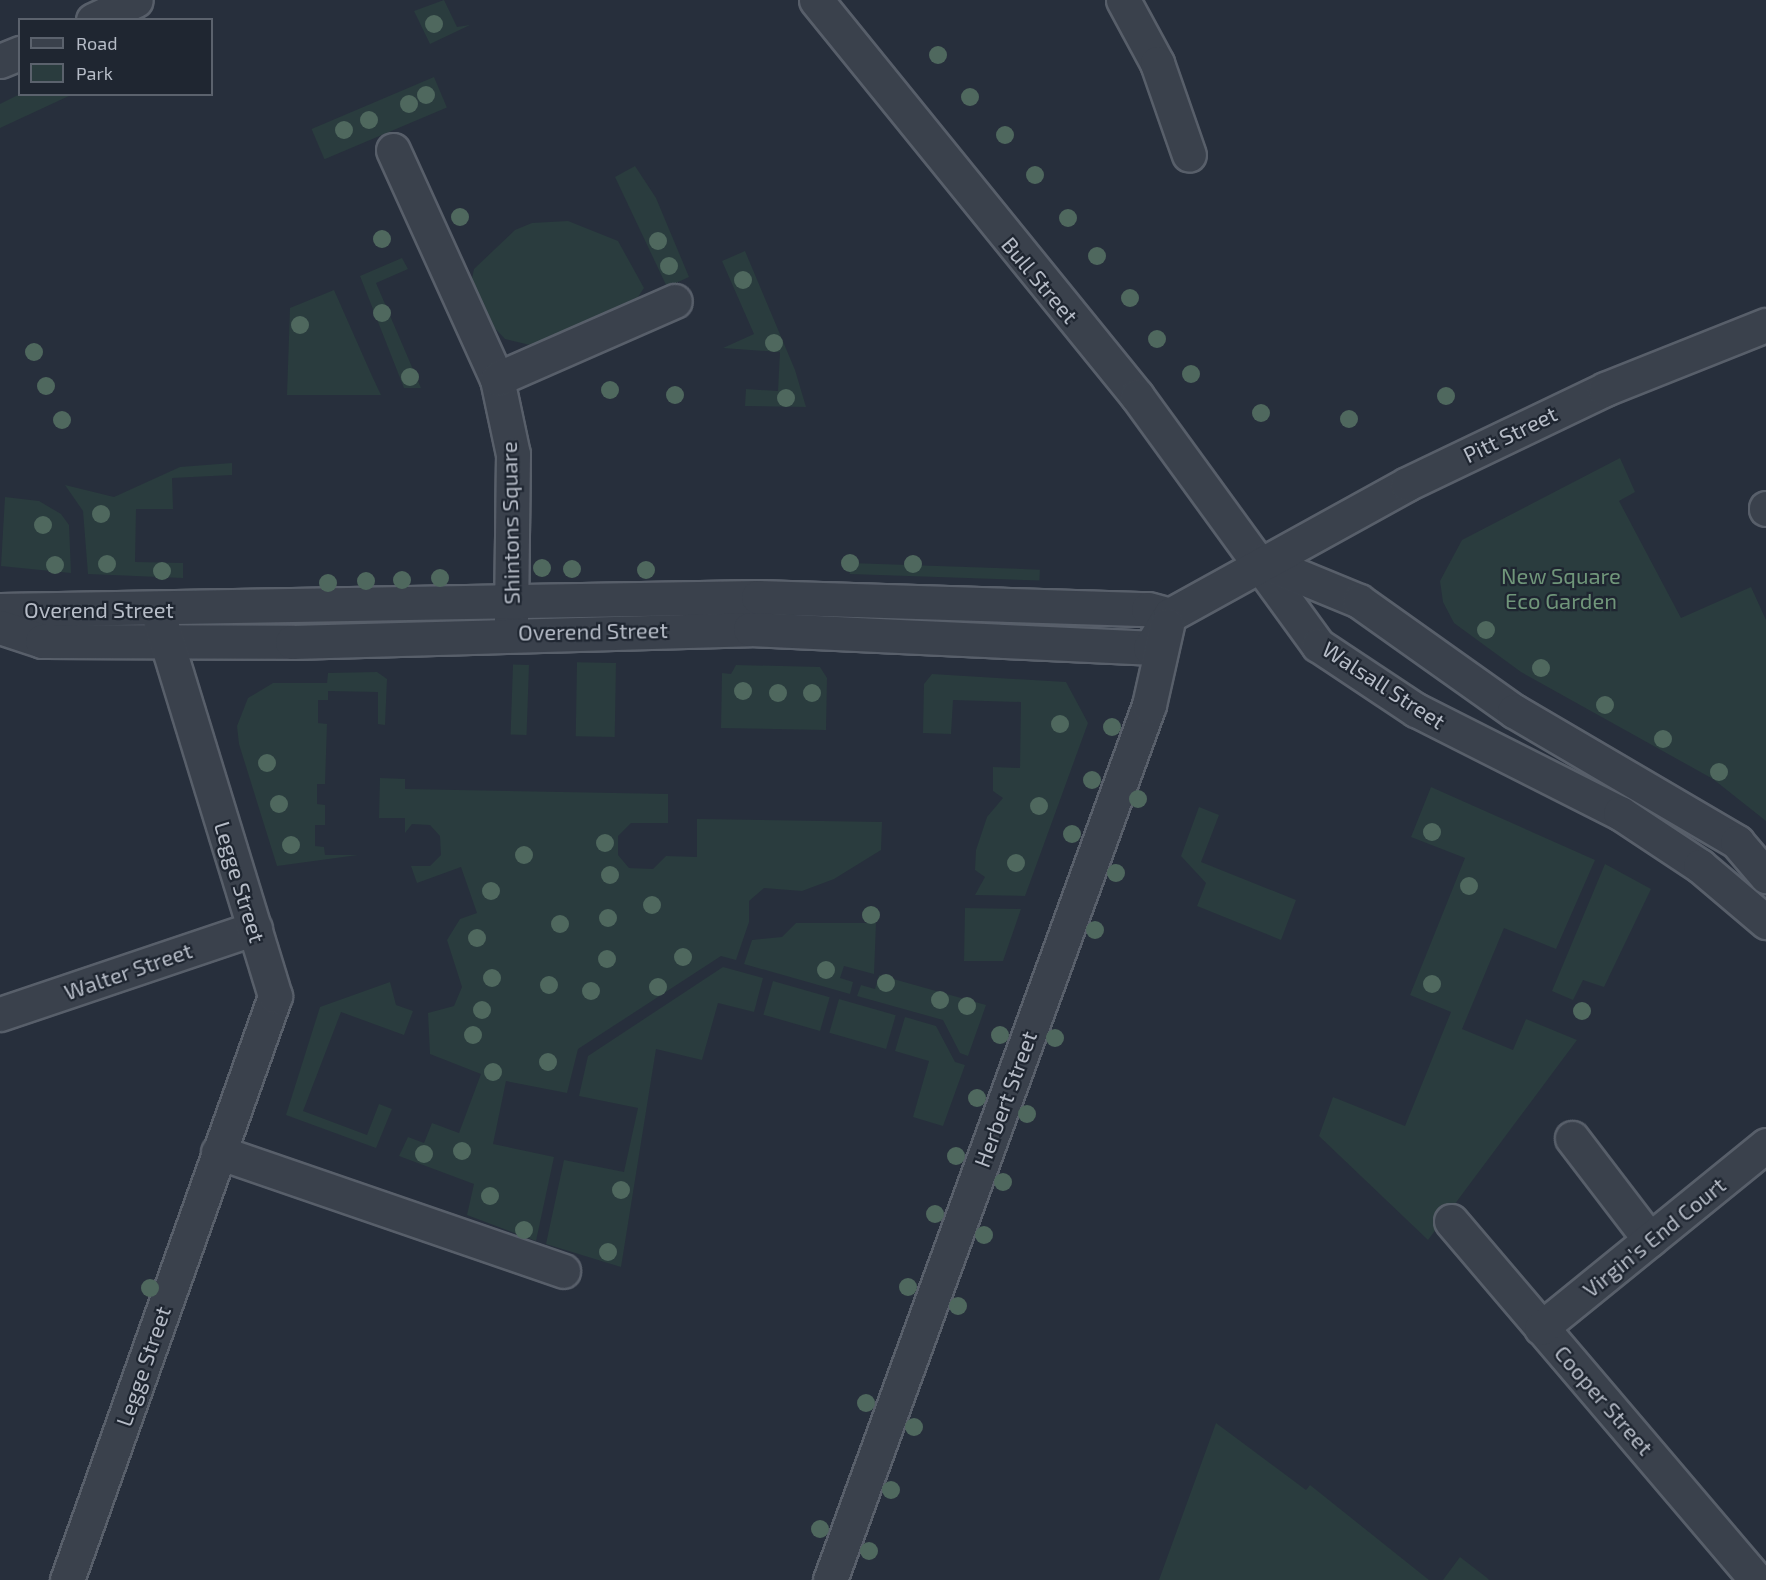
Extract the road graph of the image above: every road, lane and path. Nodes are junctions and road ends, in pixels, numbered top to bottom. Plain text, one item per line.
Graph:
1 (136, 0) edge
2 (816, 0) edge
3 (1133, 3) edge
4 (97, 18) edge
5 (18, 54) edge
6 (0, 61) edge
7 (393, 150) dead end
8 (1189, 155) dead end
9 (675, 301) dead end
10 (1766, 325) edge
11 (496, 379) junction
12 (1262, 561) junction
13 (156, 609) junction
14 (0, 610) edge
15 (1170, 615) junction
16 (512, 617) junction
17 (0, 627) edge
18 (168, 642) junction
19 (1766, 876) edge
20 (1766, 922) edge
21 (255, 928) junction
22 (0, 1014) edge
23 (1572, 1138) dead end
24 (1766, 1145) edge
25 (218, 1152) junction
26 (1451, 1221) dead end
27 (1650, 1240) junction
28 (563, 1271) dead end
29 (1541, 1328) junction
30 (67, 1580) edge
31 (830, 1580) edge
32 (1757, 1580) edge

1 - 4 street
2 - 12 street, Bull Street
3 - 8 street
5 - 6 street
7 - 11 street, Shintons Square
9 - 11 street
10 - 12 street, Pitt Street
11 - 16 street, Shintons Square
12 - 15 street, Overend Street
12 - 19 street
12 - 20 street, Walsall Street
13 - 14 street, Overend Street
13 - 16 street, Overend Street
13 - 18 street, Legge Street
15 - 16 street, Overend Street
15 - 31 street, Herbert Street
16 - 18 street, Overend Street
17 - 18 street, Overend Street
18 - 21 street, Legge Street
21 - 22 street, Walter Street
21 - 25 street, Legge Street
23 - 27 street
24 - 27 street, Virgin's End Court
25 - 28 street
25 - 30 street, Legge Street
26 - 29 street, Cooper Street
27 - 29 street, Virgin's End Court
29 - 32 street, Cooper Street

